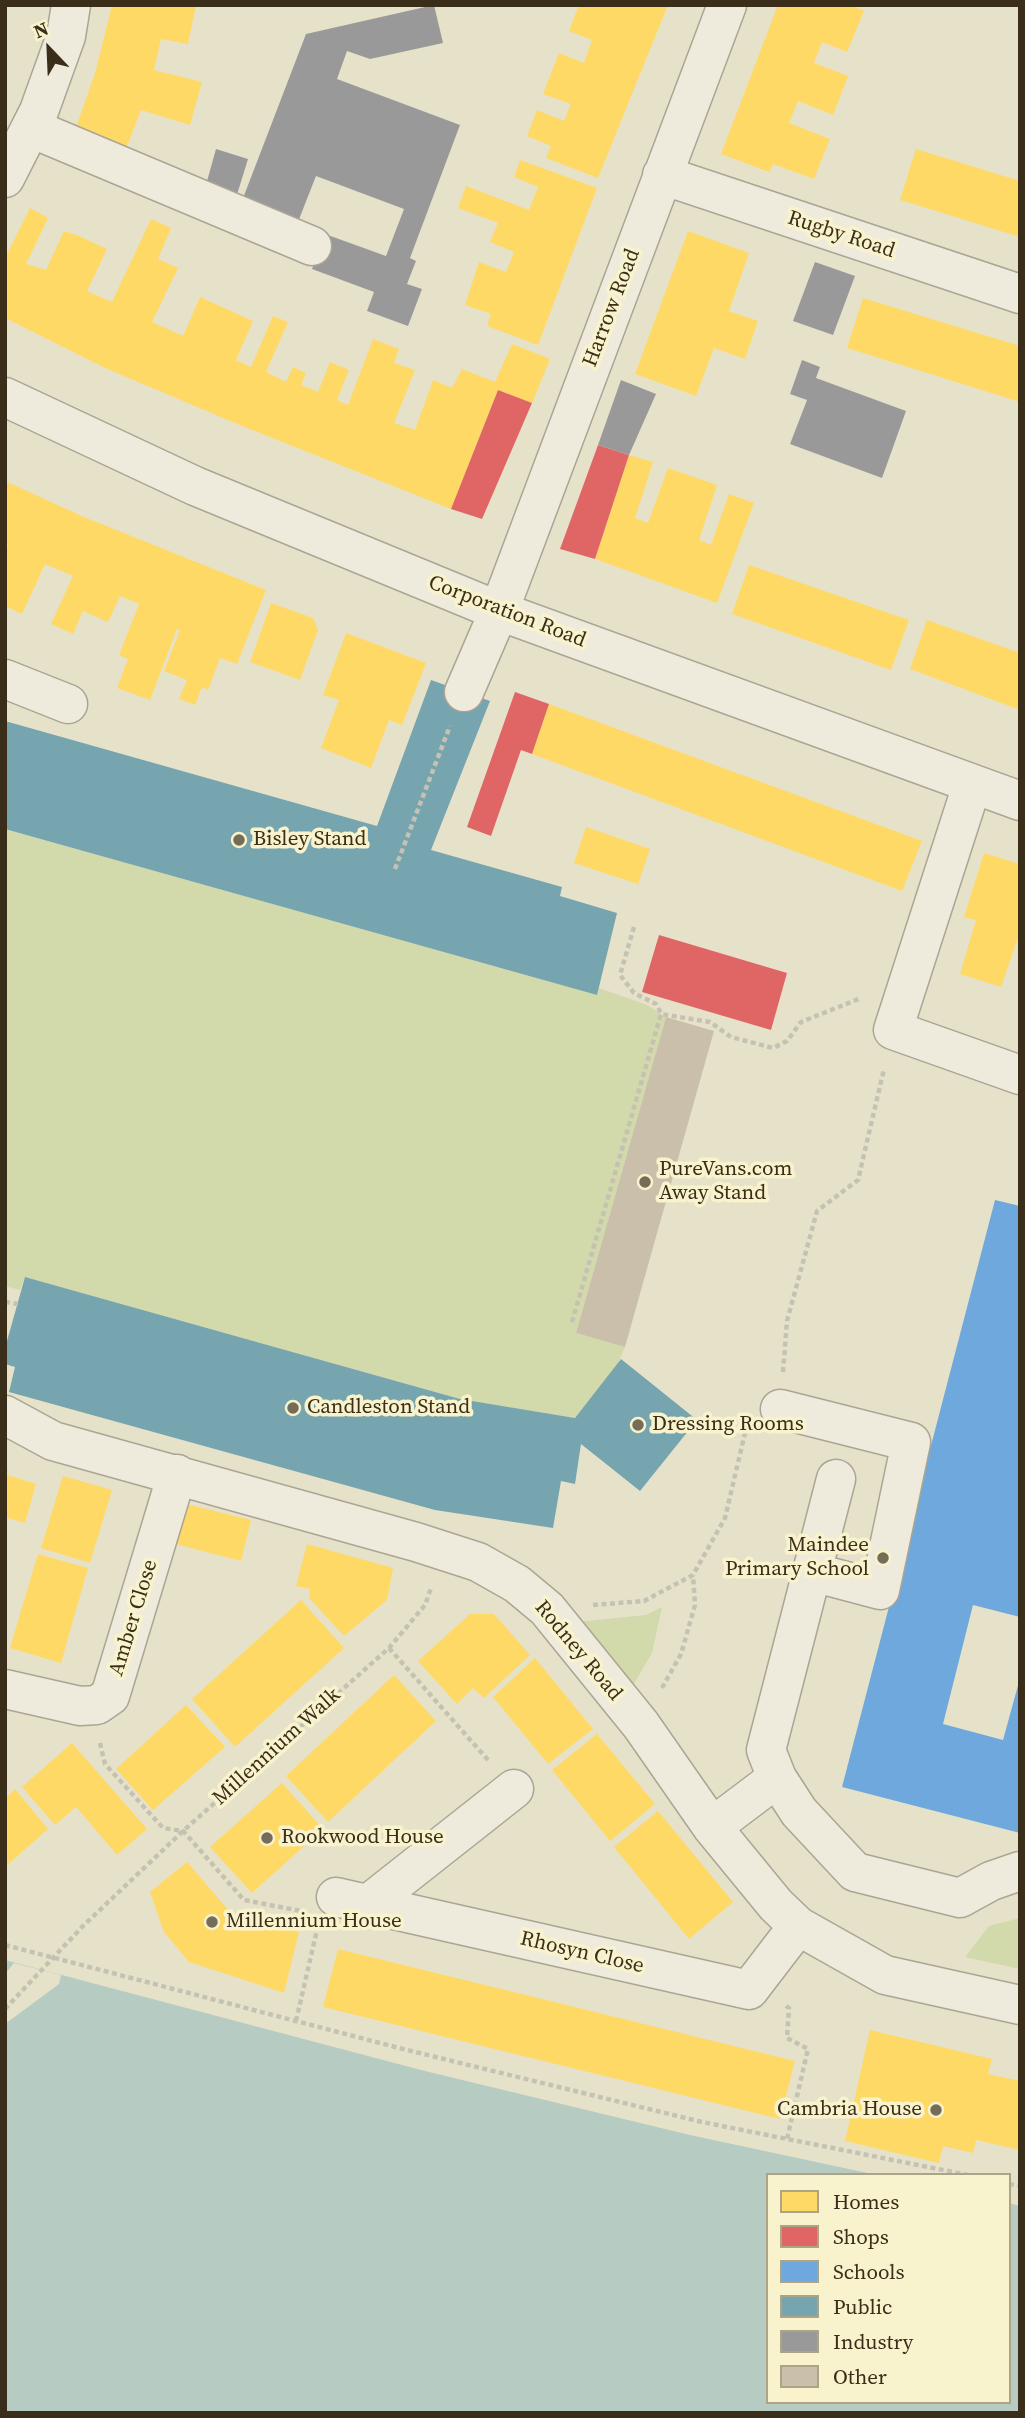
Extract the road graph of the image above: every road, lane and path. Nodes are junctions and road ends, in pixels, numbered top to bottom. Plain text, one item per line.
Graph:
1 (71, 5) edge
2 (727, 5) edge
3 (31, 128) junction
4 (662, 175) junction
5 (5, 178) edge
6 (312, 246) dead end
7 (1020, 294) edge
8 (7, 401) edge
9 (499, 611) junction
10 (5, 679) edge
11 (464, 692) joint
12 (68, 704) dead end
13 (972, 785) junction
14 (1020, 801) edge
15 (395, 869) dead end
16 (634, 927) dead end
17 (903, 990) junction
18 (661, 1014) junction
19 (892, 1030) junction
20 (1020, 1075) edge
21 (5, 1302) edge
22 (18, 1304) dead end
23 (572, 1322) dead end
24 (780, 1409) junction
25 (5, 1415) edge
26 (177, 1474) junction
27 (836, 1479) dead end
28 (444, 1551) junction
29 (812, 1572) junction
30 (693, 1575) junction
31 (547, 1609) junction
32 (389, 1648) junction
33 (5, 1689) edge
34 (90, 1706) junction
35 (641, 1725) junction
36 (776, 1779) junction
37 (514, 1789) joint
38 (712, 1827) junction
39 (183, 1831) junction
40 (1020, 1871) edge
41 (341, 1905) junction
42 (799, 1926) junction
43 (5, 1945) edge
44 (54, 1959) junction
45 (757, 1979) junction
46 (1020, 2005) edge
47 (5, 2009) edge
48 (296, 2021) junction
49 (787, 2139) junction
50 (958, 2173) edge

1 - 3 street
2 - 4 street, Harrow Road
3 - 5 street
3 - 6 street
4 - 7 street, Rugby Road
4 - 9 street, Harrow Road
8 - 9 street, Corporation Road
9 - 11 street, Harrow Road
9 - 13 street, Corporation Road
10 - 12 street
11 - 15 path
13 - 14 street, Corporation Road
13 - 17 street
16 - 18 path
17 - 18 path
17 - 19 street
18 - 23 path
19 - 20 street
19 - 24 path
21 - 22 path
24 - 29 street
24 - 30 path
25 - 26 street, Rodney Road
26 - 28 street, Rodney Road
26 - 34 street, Amber Close
27 - 29 street
28 - 31 street, Rodney Road
28 - 32 path, Millennium Walk
29 - 36 street
30 - 31 path
30 - 35 path
31 - 35 street, Rodney Road
32 - 37 path
32 - 39 path, Millennium Walk
33 - 34 street
34 - 39 path
35 - 38 street, Rodney Road
36 - 38 street
36 - 40 street
37 - 41 street
38 - 42 street, Rodney Road
39 - 41 path
39 - 44 path, Millennium Walk
41 - 45 street, Rhosyn Close
41 - 48 path
42 - 45 street
42 - 46 street, Rodney Road
43 - 44 path
44 - 47 path, Millennium Walk
44 - 48 path
45 - 49 path
48 - 49 path
49 - 50 path

